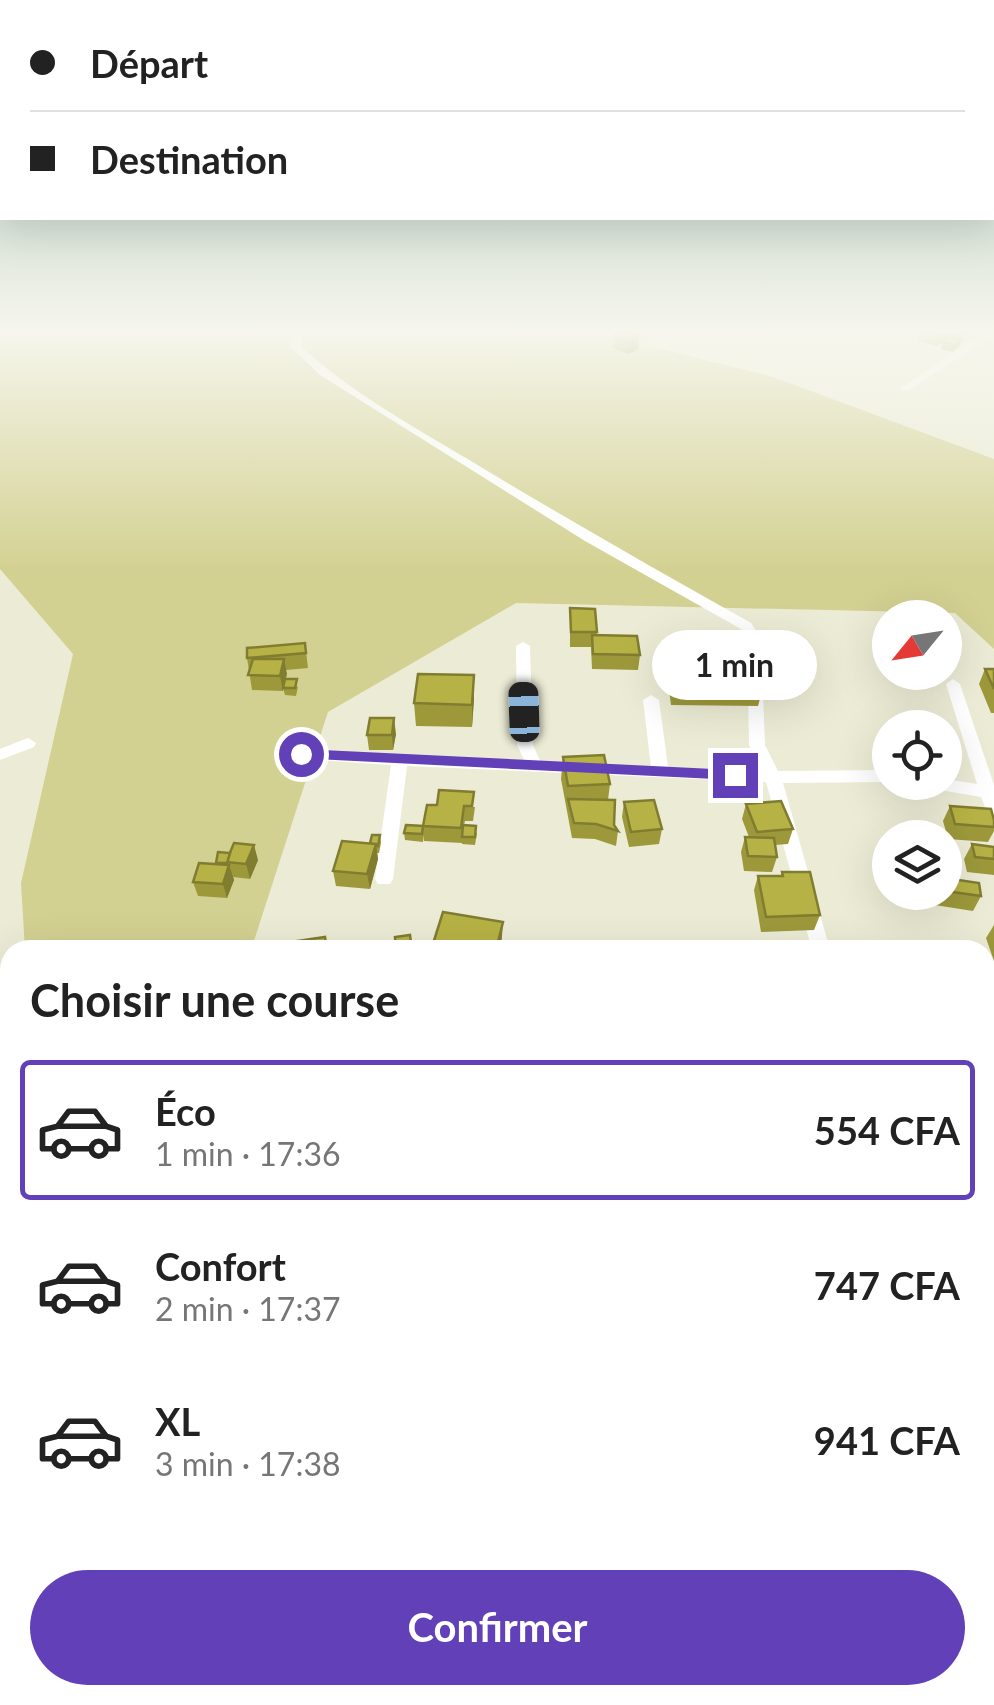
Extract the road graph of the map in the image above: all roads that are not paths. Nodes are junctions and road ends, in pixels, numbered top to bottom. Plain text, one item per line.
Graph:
1 (383, 412) edge
2 (523, 646) dead end
3 (955, 690) edge
4 (651, 700) dead end
5 (28, 743) dead end
6 (0, 754) edge
7 (301, 754) dead end
8 (400, 761) junction
9 (536, 768) junction
10 (660, 771) junction
11 (872, 776) edge
12 (773, 777) junction
13 (962, 787) edge
14 (990, 792) edge
15 (994, 810) edge
16 (384, 879) dead end
17 (818, 940) edge

1 - 12 street
2 - 9 street
3 - 14 street
4 - 10 street
5 - 6 street
7 - 8 street
8 - 9 street
8 - 16 street
9 - 10 street
10 - 12 street
11 - 12 street
12 - 17 street
13 - 14 street
14 - 15 street

